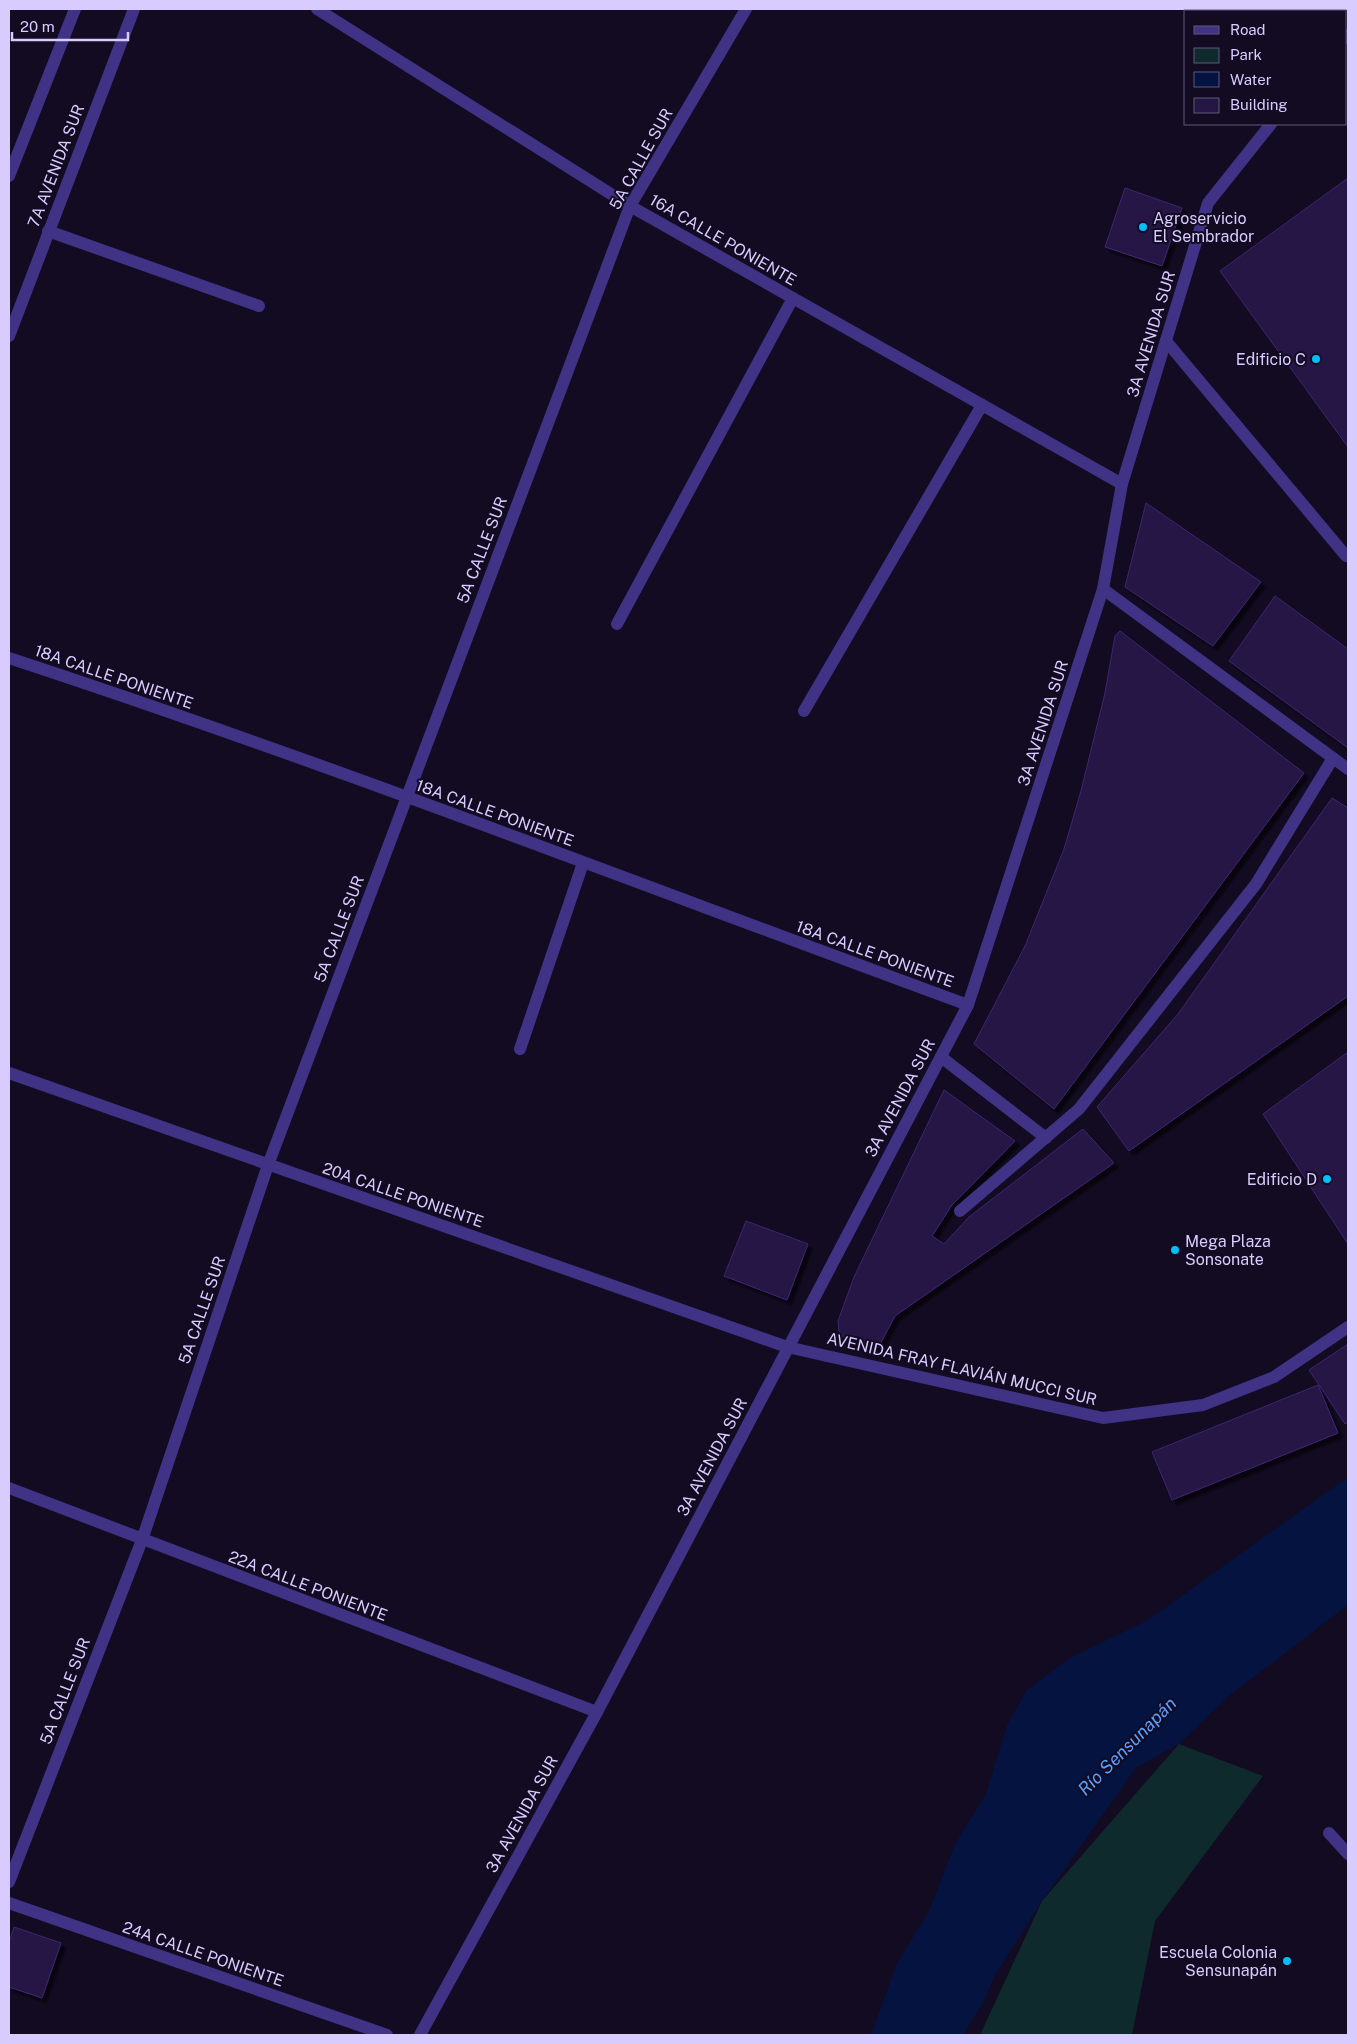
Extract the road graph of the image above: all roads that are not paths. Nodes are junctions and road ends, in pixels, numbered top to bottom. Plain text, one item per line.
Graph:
1 (75, 9) edge
2 (134, 9) edge
3 (317, 9) edge
4 (746, 9) edge
5 (1270, 125) edge
6 (9, 176) edge
7 (630, 206) junction
8 (48, 232) junction
9 (792, 298) junction
10 (259, 306) dead end
11 (9, 336) edge
12 (1166, 341) junction
13 (982, 405) junction
14 (1122, 484) junction
15 (1346, 556) dead end
16 (1103, 589) junction
17 (617, 624) dead end
18 (9, 658) edge
19 (804, 711) dead end
20 (1333, 758) junction
21 (1348, 769) edge
22 (406, 797) junction
23 (583, 863) junction
24 (968, 1005) junction
25 (520, 1049) dead end
26 (941, 1057) junction
27 (9, 1073) edge
28 (1046, 1138) junction
29 (268, 1165) junction
30 (960, 1211) dead end
31 (1348, 1327) edge
32 (787, 1347) junction
33 (9, 1488) edge
34 (142, 1540) junction
35 (597, 1712) junction
36 (1329, 1833) dead end
37 (1348, 1854) edge
38 (9, 1882) edge
39 (9, 1903) edge
40 (387, 2035) edge
41 (420, 2035) edge

1 - 6 street
2 - 8 street, 7A AVENIDA SUR
3 - 7 street, 16A CALLE PONIENTE
4 - 7 street, 5A CALLE SUR
5 - 12 street, 3A AVENIDA SUR
7 - 9 street, 16A CALLE PONIENTE
7 - 22 street, 5A CALLE SUR
8 - 10 street
8 - 11 street, 7A AVENIDA SUR
9 - 13 street, 16A CALLE PONIENTE
9 - 17 street
12 - 14 street, 3A AVENIDA SUR
12 - 15 street
13 - 14 street, 16A CALLE PONIENTE
13 - 19 street
14 - 16 street, 3A AVENIDA SUR
16 - 20 street
16 - 24 street, 3A AVENIDA SUR
18 - 22 street, 18A CALLE PONIENTE
20 - 21 street
20 - 28 street
22 - 23 street, 18A CALLE PONIENTE
22 - 29 street, 5A CALLE SUR
23 - 24 street, 18A CALLE PONIENTE
23 - 25 street
24 - 26 street, 3A AVENIDA SUR
26 - 28 street
26 - 32 street, 3A AVENIDA SUR
27 - 29 street, 20A CALLE PONIENTE
28 - 30 street
29 - 32 street, 20A CALLE PONIENTE
29 - 34 street, 5A CALLE SUR
31 - 32 street, AVENIDA FRAY FLAVIÁN MUCCI SUR
32 - 35 street, 3A AVENIDA SUR
33 - 34 street, 22A CALLE PONIENTE
34 - 35 street, 22A CALLE PONIENTE
34 - 38 street, 5A CALLE SUR
35 - 41 street, 3A AVENIDA SUR
36 - 37 street
39 - 40 street, 24A CALLE PONIENTE

